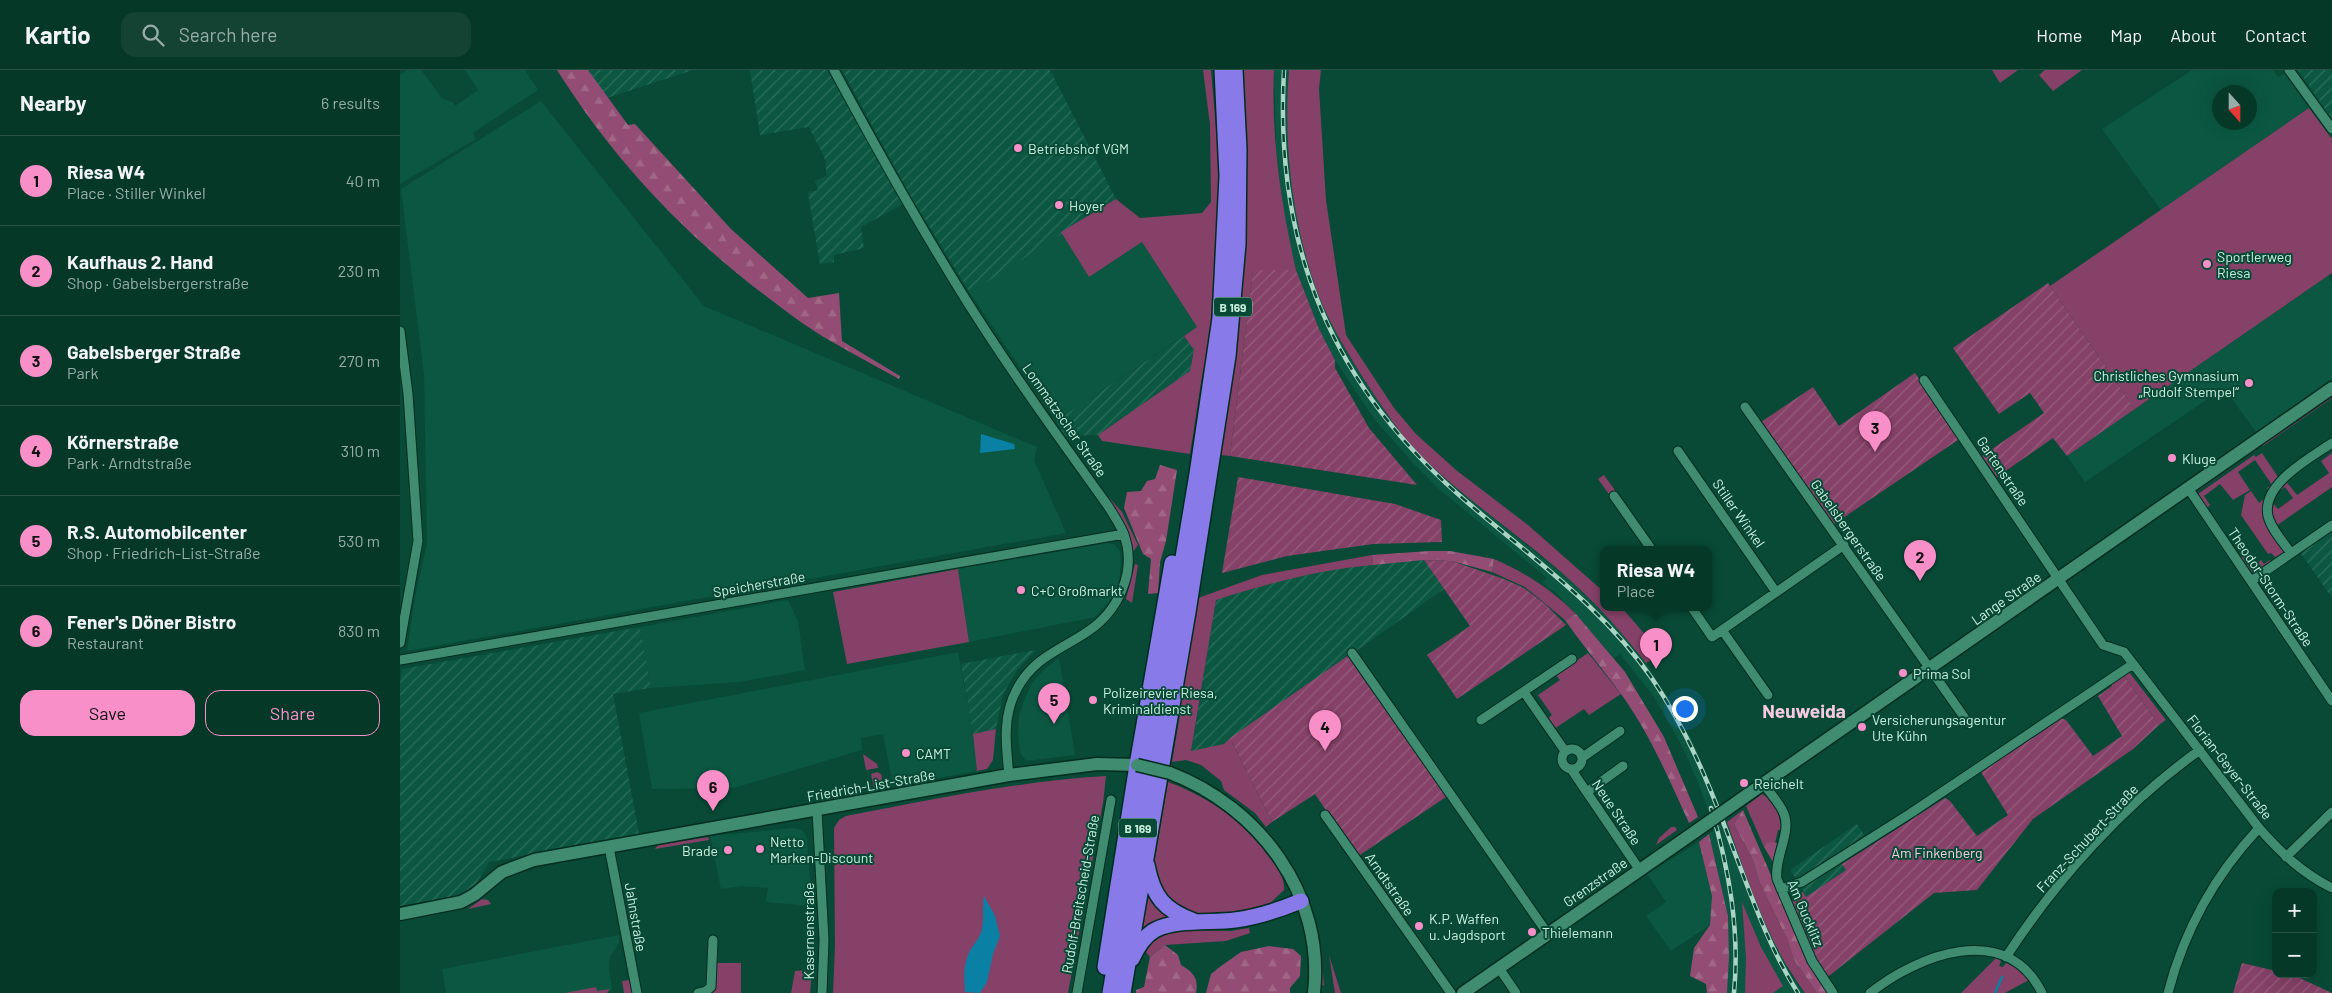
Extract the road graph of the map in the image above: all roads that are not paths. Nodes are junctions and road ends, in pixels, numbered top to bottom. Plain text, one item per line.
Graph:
1 (834, 70) edge
2 (1222, 70) edge
3 (1235, 70) edge
4 (2289, 70) edge
5 (2332, 129) edge
6 (400, 331) edge
7 (1924, 380) dead end
8 (2332, 388) edge
9 (1745, 407) dead end
10 (2332, 443) edge
11 (1678, 450) dead end
12 (2188, 488) junction
13 (1614, 496) dead end
14 (1191, 513) junction
15 (2332, 525) edge
16 (1124, 534) junction
17 (1844, 545) junction
18 (1649, 546) edge
19 (2291, 553) junction
20 (2059, 579) junction
21 (2251, 581) junction
22 (1776, 592) junction
23 (1694, 611) edge
24 (1722, 630) junction
25 (400, 643) edge
26 (2119, 649) joint
27 (1352, 653) dead end
28 (1572, 659) dead end
29 (400, 660) edge
30 (2133, 664) junction
31 (1930, 669) junction
32 (1524, 692) junction
33 (1768, 695) dead end
34 (2332, 701) edge
35 (1481, 720) dead end
36 (1969, 724) dead end
37 (1620, 731) dead end
38 (2200, 750) junction
39 (1565, 751) junction
40 (1583, 757) junction
41 (1137, 765) junction
42 (1623, 766) dead end
43 (1572, 769) junction
44 (1010, 775) junction
45 (1764, 784) junction
46 (1587, 792) junction
47 (1111, 800) dead end
48 (817, 810) junction
49 (2332, 812) edge
50 (1325, 815) dead end
51 (2259, 828) junction
52 (1696, 831) joint
53 (609, 847) junction
54 (2286, 857) junction
55 (1146, 858) junction
56 (1639, 870) junction
57 (2332, 888) edge
58 (1781, 889) junction
59 (1301, 901) junction
60 (400, 914) edge
61 (1194, 921) junction
62 (1548, 934) junction
63 (712, 940) dead end
64 (2006, 956) junction
65 (1498, 968) junction
66 (1127, 970) junction
67 (637, 993) edge
68 (698, 993) edge
69 (822, 993) edge
70 (1077, 993) edge
71 (1105, 993) edge
72 (1110, 993) edge
73 (1123, 993) edge
74 (1314, 993) edge
75 (1451, 993) edge
76 (1463, 993) edge
77 (1516, 993) edge
78 (1833, 993) edge
79 (1870, 993) edge
80 (2042, 993) edge
81 (2168, 993) edge

1 - 16 street, Lommatzscher Straße
2 - 14 highway, B 169
3 - 55 highway, B 169
4 - 5 street
6 - 25 street
7 - 20 street, Gartenstraße
8 - 12 street, Lange Straße
9 - 17 street, Gabelsbergerstraße
10 - 19 street
11 - 22 street, Stiller Winkel
12 - 20 street, Lange Straße
12 - 21 street, Theodor-Storm-Straße
13 - 18 street
14 - 41 highway
14 - 72 highway, B 169
15 - 19 street
16 - 29 street, Speicherstraße
16 - 44 street, Lommatzscher Straße
17 - 22 street
17 - 31 street, Gabelsbergerstraße
19 - 21 street
20 - 26 street, Gartenstraße
20 - 31 street, Lange Straße
21 - 34 street, Theodor-Storm-Straße
22 - 24 street
23 - 24 street
24 - 33 street
26 - 30 street, Florian-Geyer-Straße
27 - 62 street
28 - 32 street
30 - 38 street, Florian-Geyer-Straße
30 - 58 street
31 - 36 street, Gabelsbergerstraße
31 - 45 street, Lange Straße
32 - 35 street
32 - 39 street
37 - 40 street
38 - 51 street, Florian-Geyer-Straße
38 - 64 street, Franz-Schubert-Straße
39 - 40 street
39 - 43 street
40 - 43 street
41 - 44 street, Friedrich-List-Straße
41 - 59 street, Friedrich-List-Straße, bridge
41 - 71 highway
42 - 46 street
43 - 46 street, Neue Straße
44 - 48 street, Friedrich-List-Straße
45 - 52 street, Lange Straße, bridge
45 - 58 street, Am Gucklitz
46 - 56 street, Neue Straße
47 - 70 street, Rudolf-Breitscheid-Straße
48 - 53 street, Friedrich-List-Straße
48 - 69 street, Kasernenstraße
49 - 54 street
50 - 75 street, Arndtstraße
51 - 54 street, Florian-Geyer-Straße
51 - 81 street
52 - 56 street, Grenzstraße
53 - 60 street, Friedrich-List-Straße
53 - 67 street, Jahnstraße
54 - 57 street, Florian-Geyer-Straße
55 - 61 highway
55 - 66 highway, B 169
56 - 62 street, Grenzstraße
58 - 78 street, Am Gucklitz
59 - 61 highway
59 - 74 street, Friedrich-List-Straße
61 - 66 highway
62 - 65 street, Grenzstraße
63 - 68 street
64 - 79 street
64 - 80 street
65 - 76 street, Grenzstraße
65 - 77 street
66 - 73 highway, B 169

